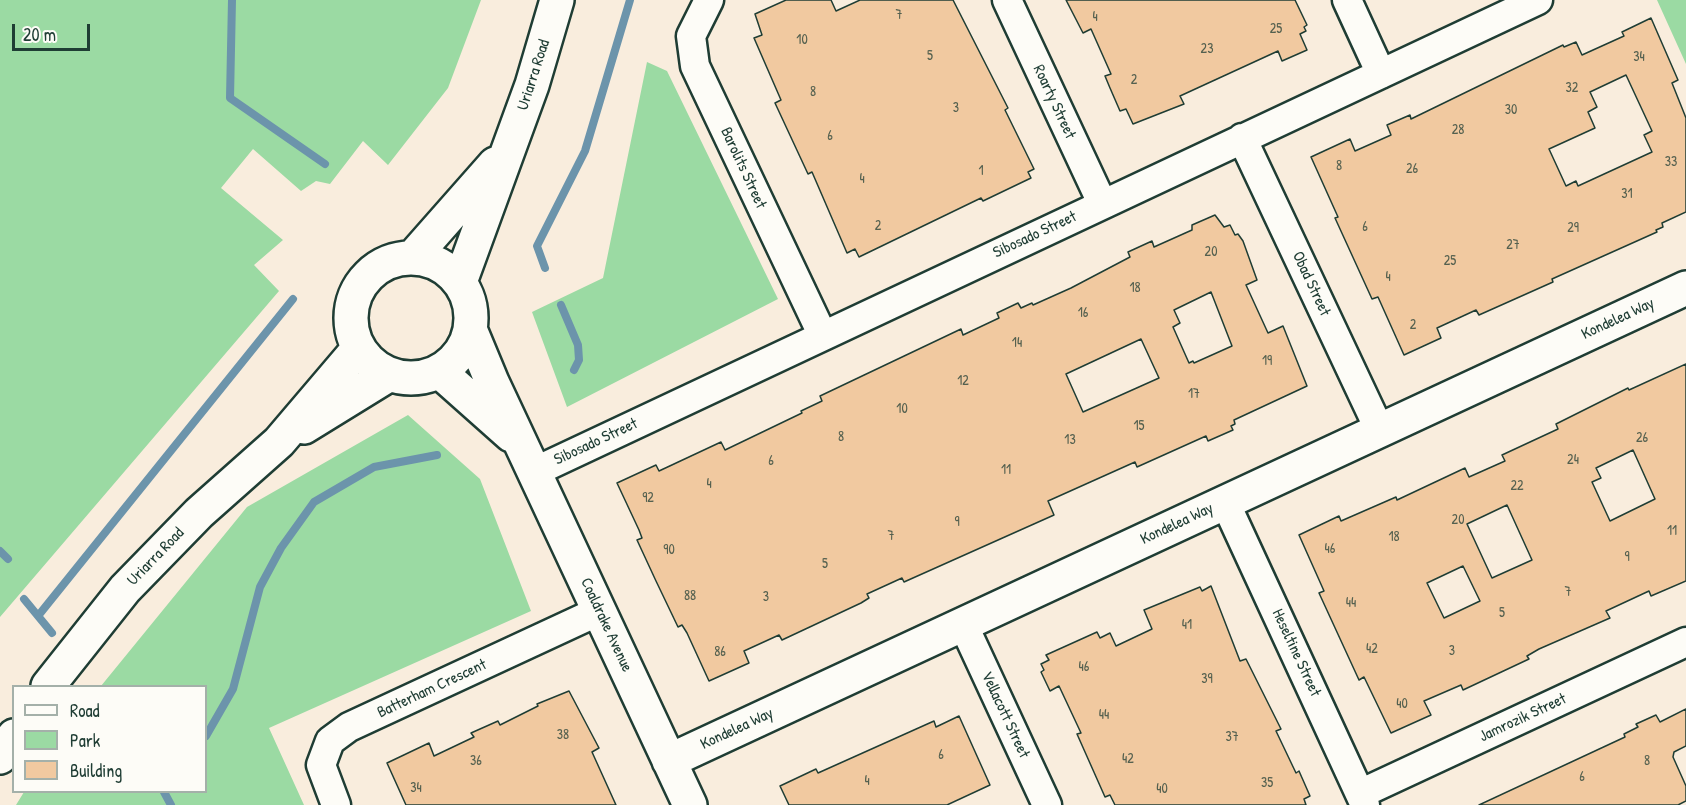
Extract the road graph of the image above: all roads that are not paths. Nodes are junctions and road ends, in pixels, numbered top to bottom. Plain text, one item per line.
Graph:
1 (557, 0) edge
2 (709, 0) edge
3 (1007, 0) edge
4 (1347, 0) edge
5 (1538, 0) edge
6 (1381, 74) junction
7 (1242, 138) junction
8 (508, 149) junction
9 (1102, 203) junction
10 (413, 257) junction
11 (460, 282) junction
12 (1686, 288) edge
13 (471, 329) junction
14 (822, 334) junction
15 (359, 348) junction
16 (439, 371) junction
17 (390, 374) junction
18 (1380, 430) junction
19 (279, 442) junction
20 (527, 458) junction
21 (1225, 502) junction
22 (599, 611) junction
23 (963, 624) junction
24 (1686, 642) edge
25 (50, 685) edge
26 (12, 739) edge
27 (0, 757) edge
28 (669, 761) junction
29 (1363, 800) edge
30 (336, 805) edge
31 (690, 805) edge
32 (1047, 805) edge

1 - 8 street, Uriarra Road
2 - 14 street, Barolits Street
3 - 9 street, Roarty Street
4 - 6 street
5 - 6 street, Sibosado Street
6 - 7 street, Sibosado Street
7 - 9 street, Sibosado Street
7 - 18 street, Obad Street
8 - 10 street, Uriarra Road
8 - 11 street, Uriarra Road
9 - 14 street, Sibosado Street
10 - 11 street
10 - 15 street
11 - 13 street
12 - 18 street, Kondelea Way
13 - 16 street
13 - 20 street, Coaldrake Avenue
14 - 20 street, Sibosado Street
15 - 17 street
15 - 19 street, Uriarra Road
16 - 17 street
16 - 20 street, Coaldrake Avenue
17 - 19 street, Uriarra Road
18 - 21 street, Kondelea Way
19 - 25 street, Uriarra Road
20 - 22 street, Coaldrake Avenue
21 - 23 street, Kondelea Way
21 - 29 street, Heseltine Street
22 - 28 street, Coaldrake Avenue
22 - 30 street, Batterham Crescent
23 - 28 street, Kondelea Way
23 - 32 street, Vellacott Street
24 - 29 street, Jamrozik Street
26 - 27 street
28 - 31 street, Coaldrake Avenue

